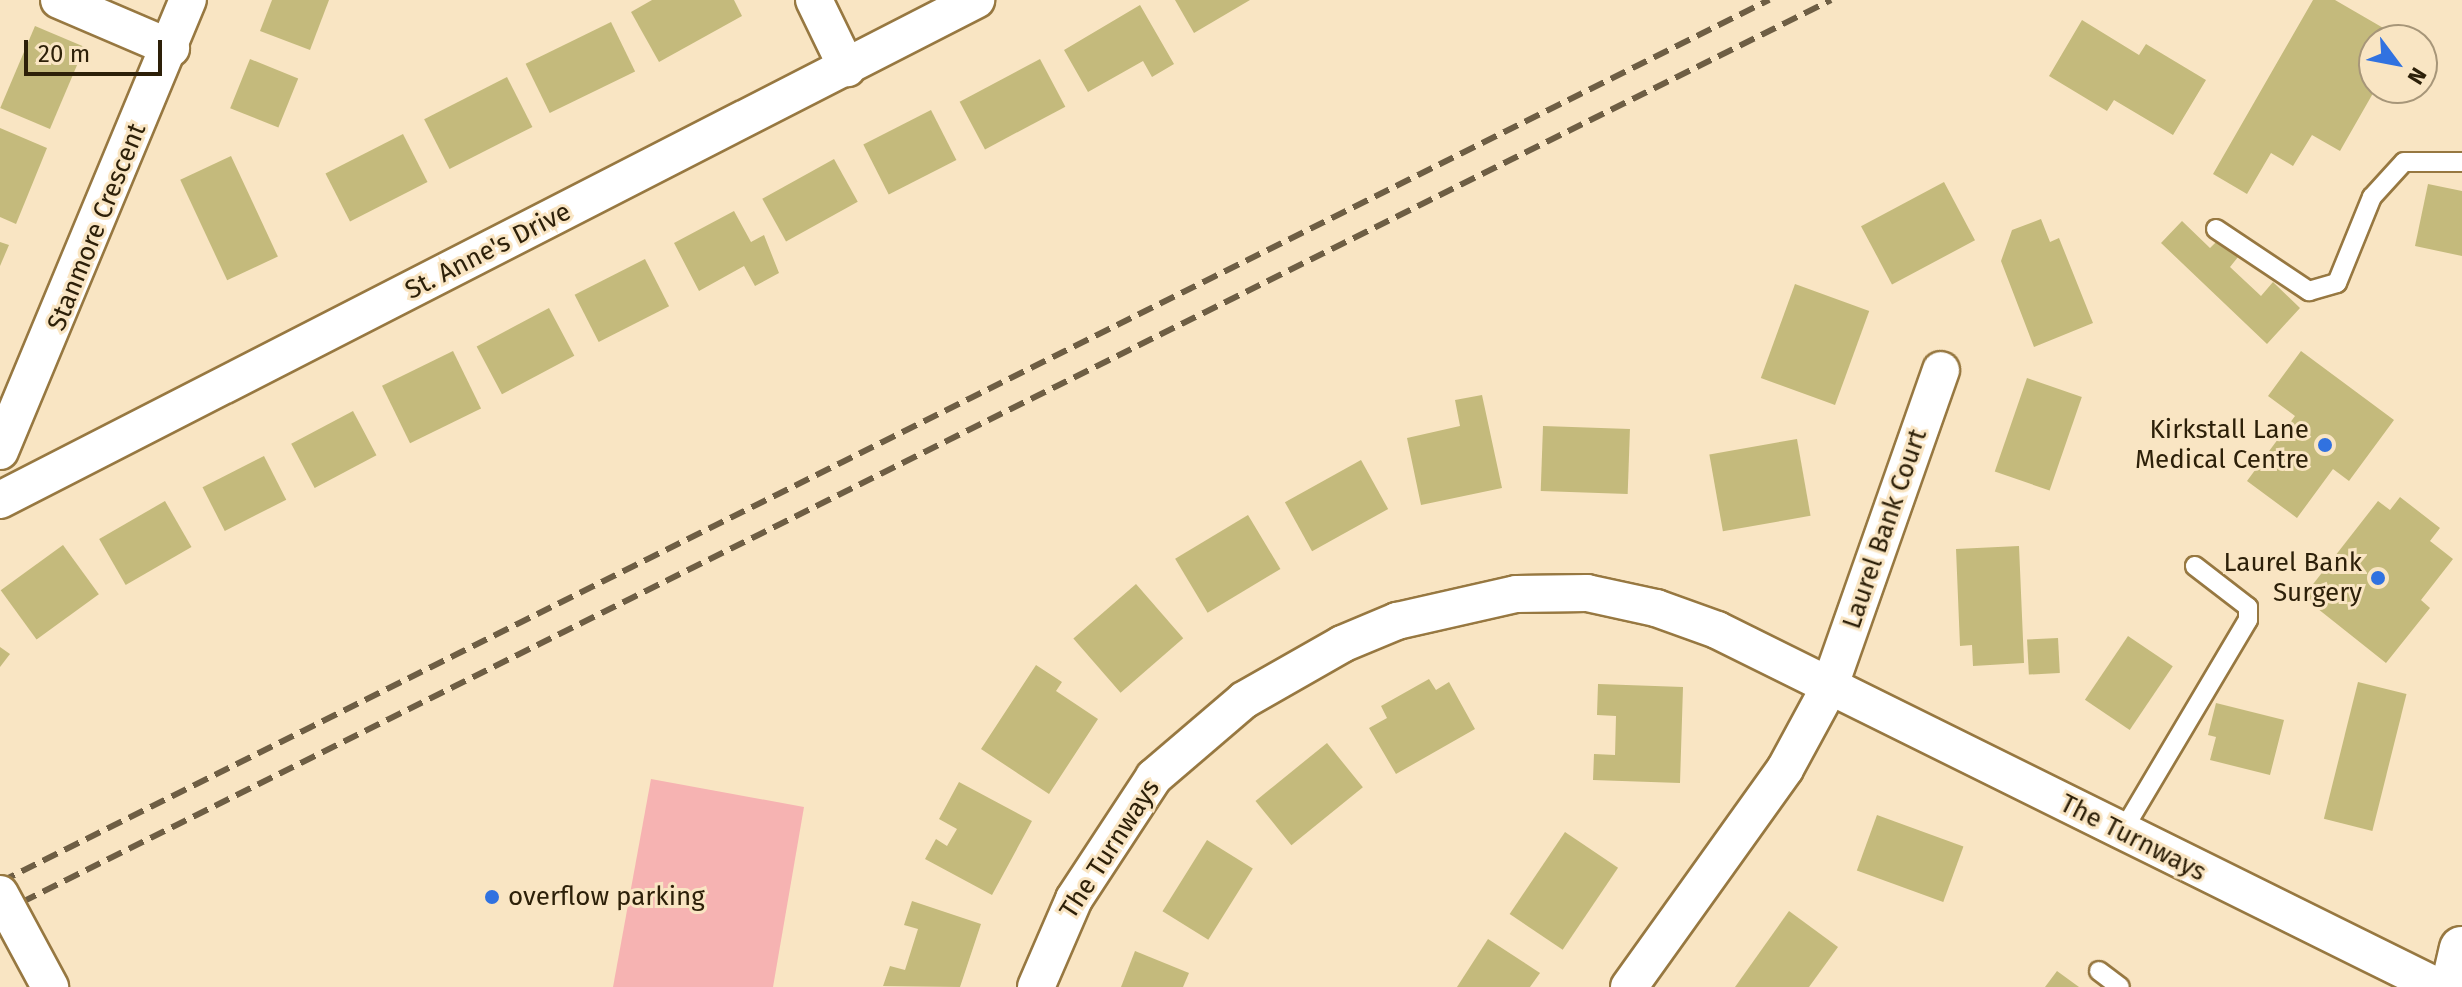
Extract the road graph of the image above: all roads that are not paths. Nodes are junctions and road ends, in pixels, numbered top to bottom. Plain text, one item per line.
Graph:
1 (59, 0) edge
2 (188, 0) edge
3 (814, 0) edge
4 (976, 0) edge
5 (171, 48) junction
6 (847, 68) junction
7 (2462, 162) edge
8 (2216, 229) dead end
9 (1941, 370) dead end
10 (0, 451) edge
11 (0, 500) edge
12 (2195, 566) dead end
13 (1829, 688) junction
14 (2122, 832) junction
15 (0, 894) edge
16 (2462, 949) edge
17 (2099, 971) dead end
18 (50, 987) edge
19 (1036, 987) edge
20 (1629, 987) edge
21 (2120, 987) edge
22 (2438, 987) edge
23 (2453, 987) edge

1 - 5 street
2 - 5 street, Stanmore Crescent
3 - 6 street
4 - 6 street, St. Anne's Drive
5 - 10 street, Stanmore Crescent
6 - 11 street, St. Anne's Drive
7 - 8 lane
9 - 13 street, Laurel Bank Court
12 - 14 lane
13 - 14 street, The Turnways
13 - 19 street, The Turnways
13 - 20 street
14 - 22 street, The Turnways
15 - 18 street, bridge
16 - 23 main road
17 - 21 lane

